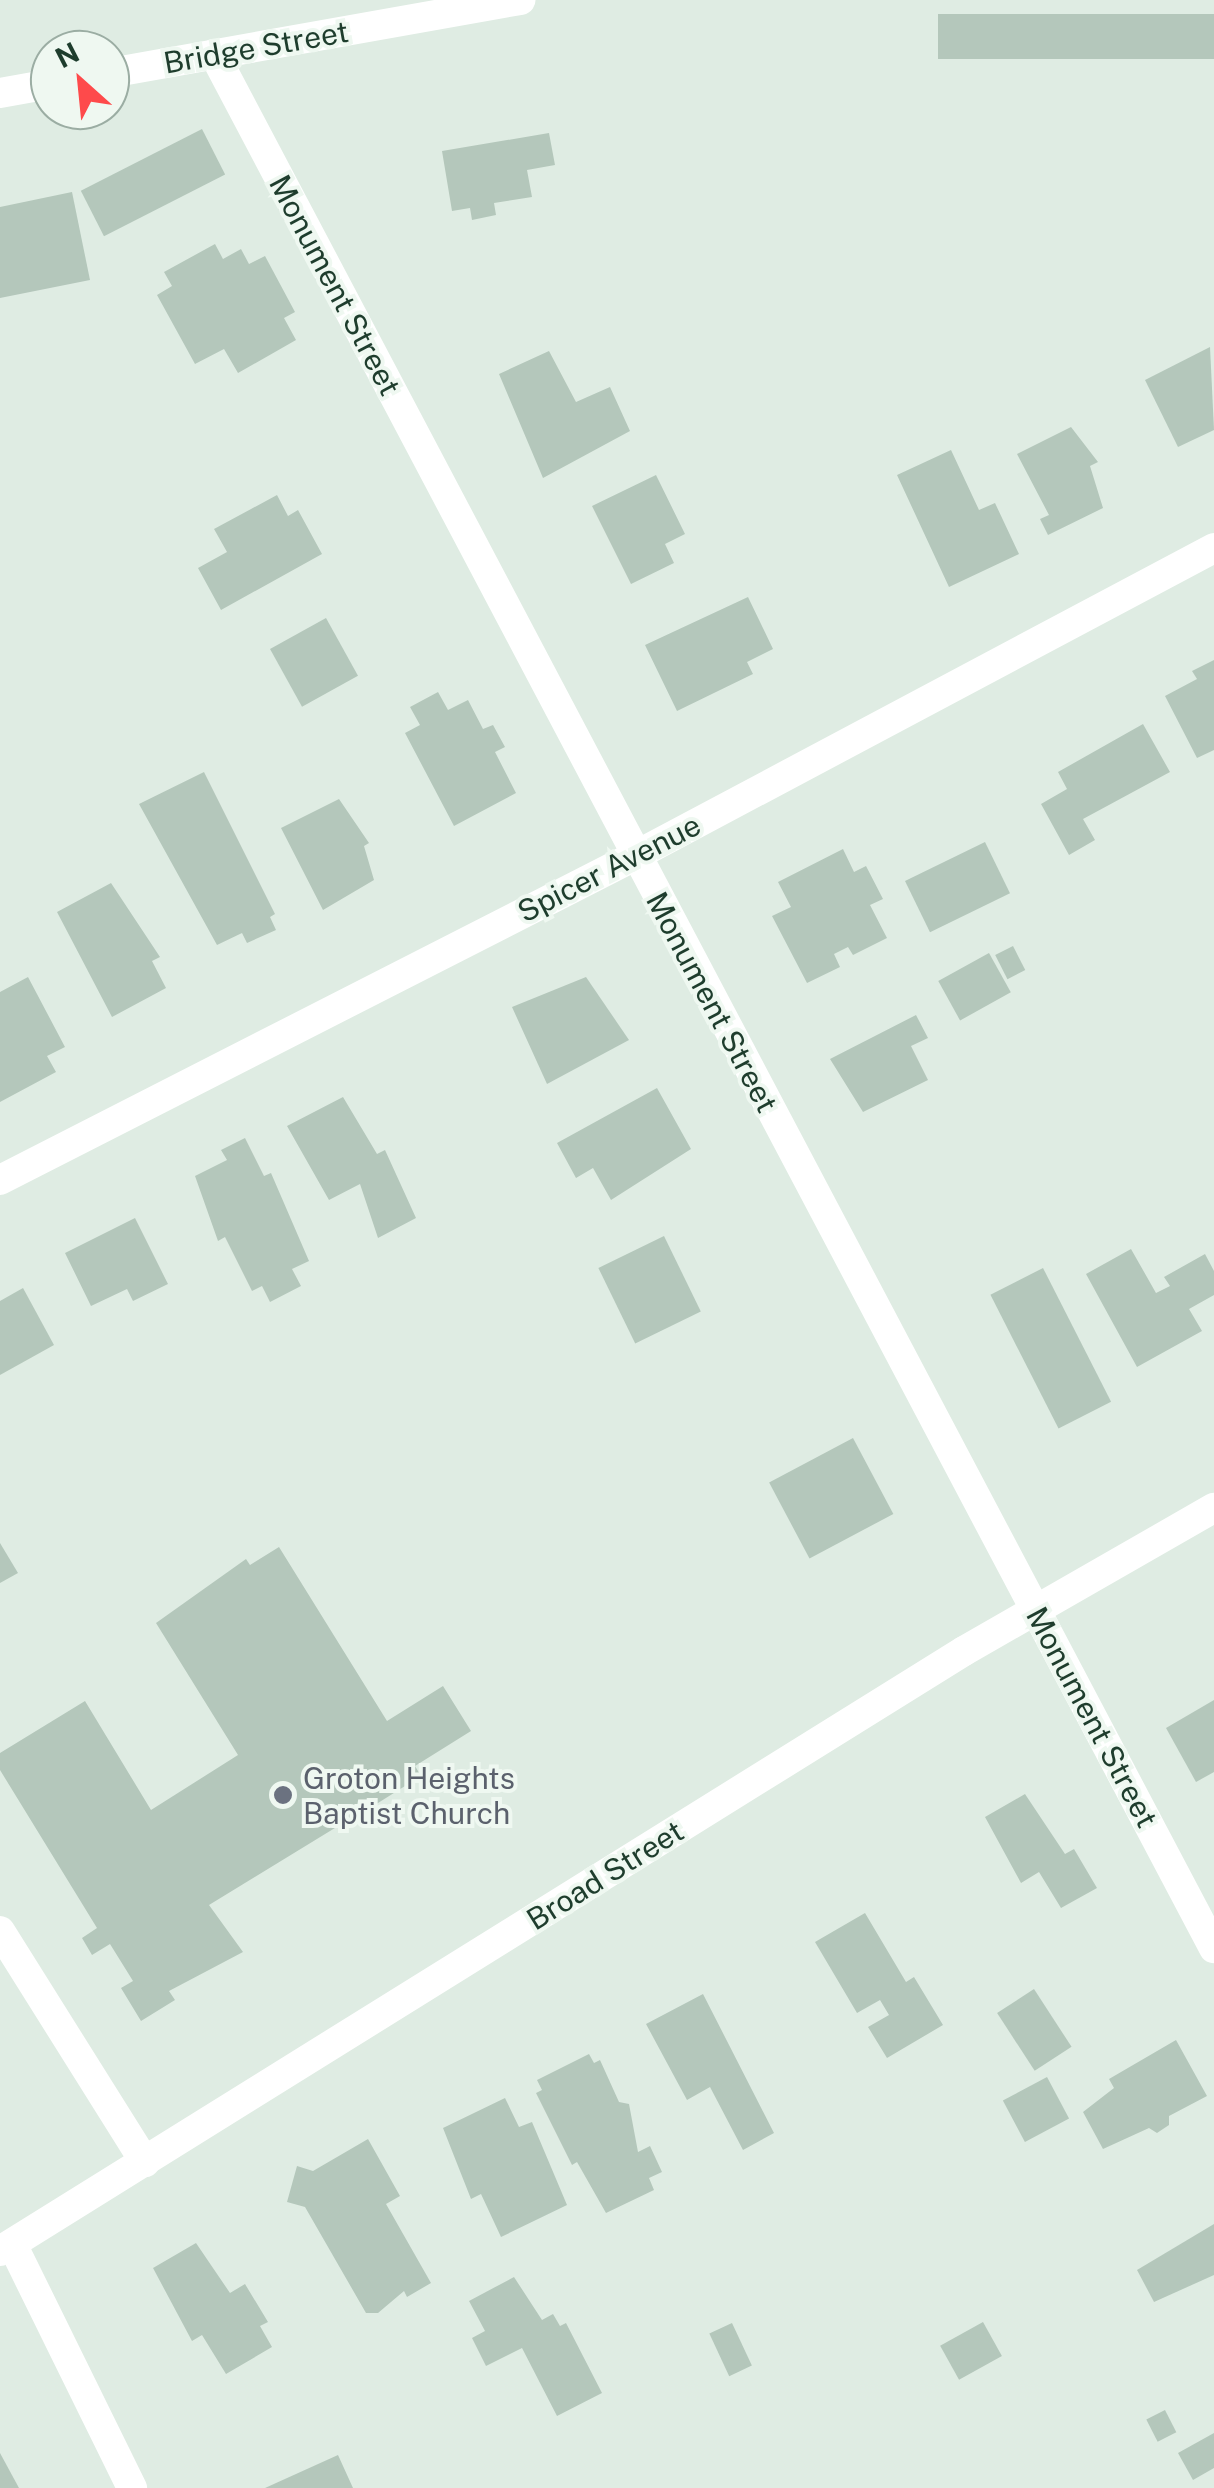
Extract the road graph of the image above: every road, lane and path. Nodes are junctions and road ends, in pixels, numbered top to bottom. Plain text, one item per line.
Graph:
1 (521, 0) edge
2 (214, 54) junction
3 (130, 69) edge
4 (30, 88) edge
5 (0, 93) edge
6 (1214, 548) edge
7 (635, 856) junction
8 (0, 1180) edge
9 (1214, 1508) edge
10 (1034, 1609) junction
11 (0, 1930) edge
12 (1214, 1948) edge
13 (145, 2162) junction
14 (6, 2247) edge
15 (132, 2488) edge

1 - 2 street, Bridge Street
2 - 3 street, Bridge Street
2 - 7 street, Monument Street
4 - 5 street
6 - 7 street, Spicer Avenue
7 - 8 street, Spicer Avenue
7 - 10 street, Monument Street
9 - 10 street, Broad Street
10 - 12 street, Monument Street
10 - 13 street, Broad Street
11 - 13 street
13 - 14 street, Broad Street
14 - 15 street

